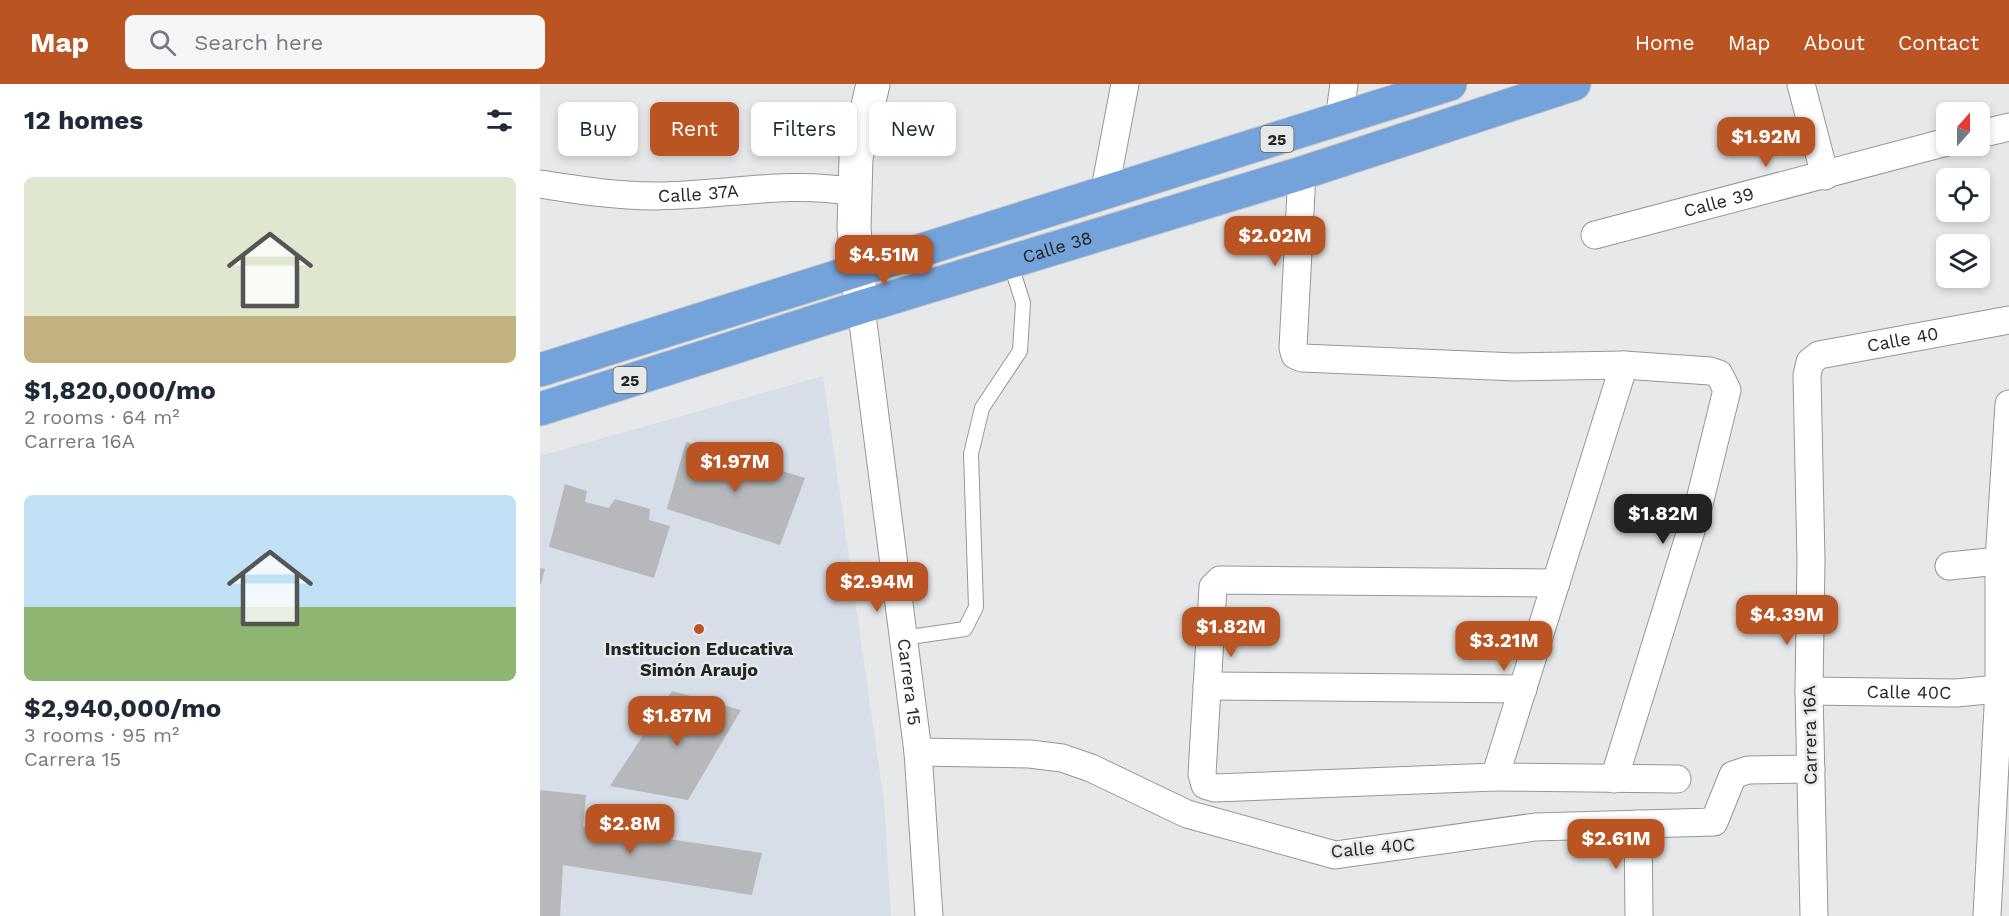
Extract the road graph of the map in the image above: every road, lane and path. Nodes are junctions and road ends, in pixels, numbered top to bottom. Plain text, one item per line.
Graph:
1 (873, 84) edge
2 (1125, 84) edge
3 (1344, 84) edge
4 (1450, 84) edge
5 (1574, 84) edge
6 (1801, 84) edge
7 (1339, 120) junction
8 (2009, 127) edge
9 (1990, 132) edge
10 (1936, 145) edge
11 (1302, 173) junction
12 (1825, 176) junction
13 (540, 184) edge
14 (855, 192) junction
15 (1104, 194) junction
16 (1595, 235) dead end
17 (1010, 262) junction
18 (857, 271) junction
19 (861, 307) junction
20 (2009, 320) edge
21 (1624, 365) junction
22 (540, 370) edge
23 (1807, 375) joint
24 (2009, 404) edge
25 (540, 409) edge
26 (2009, 429) edge
27 (2004, 561) edge
28 (1949, 566) dead end
29 (1556, 583) junction
30 (903, 638) junction
31 (1207, 686) junction
32 (2004, 688) edge
33 (1522, 689) junction
34 (1809, 691) junction
35 (918, 752) junction
36 (1810, 769) junction
37 (1495, 777) junction
38 (1614, 779) junction
39 (1677, 779) dead end
40 (2002, 808) edge
41 (1638, 824) junction
42 (929, 916) edge
43 (1639, 916) edge
44 (1814, 916) edge
45 (1987, 916) edge

1 - 14 street, Carrera 15
2 - 15 street
3 - 7 street
4 - 7 highway, Calle 38 / 25
5 - 11 highway, Calle 38 / 25
6 - 12 street
7 - 15 highway, Calle 38 / 25
8 - 9 street
10 - 12 street, Calle 39
11 - 17 highway, Calle 38 / 25
11 - 21 street
12 - 16 street, Calle 39
13 - 14 street, Calle 37A
14 - 18 street, Carrera 15
15 - 18 highway, Calle 38 / 25
17 - 19 highway, Calle 38 / 25
17 - 30 lane
18 - 19 street, Carrera 15
18 - 22 highway, Calle 38 / 25
19 - 25 highway, Calle 38 / 25
19 - 30 street, Carrera 15
20 - 23 street, Calle 40
21 - 29 street
21 - 38 street
23 - 34 street, Carrera 16A
24 - 26 street
26 - 27 street
27 - 28 street
27 - 32 street
29 - 31 street
29 - 33 street
30 - 35 street, Carrera 15
31 - 33 street
31 - 37 street
32 - 34 street, Calle 40C
32 - 40 street
33 - 37 street
34 - 36 street, Carrera 16A
35 - 41 street, Calle 40C
35 - 42 street, Carrera 15
36 - 41 street, Calle 40C
36 - 44 street, Carrera 16A
37 - 38 street
38 - 39 street
40 - 45 street
41 - 43 street

